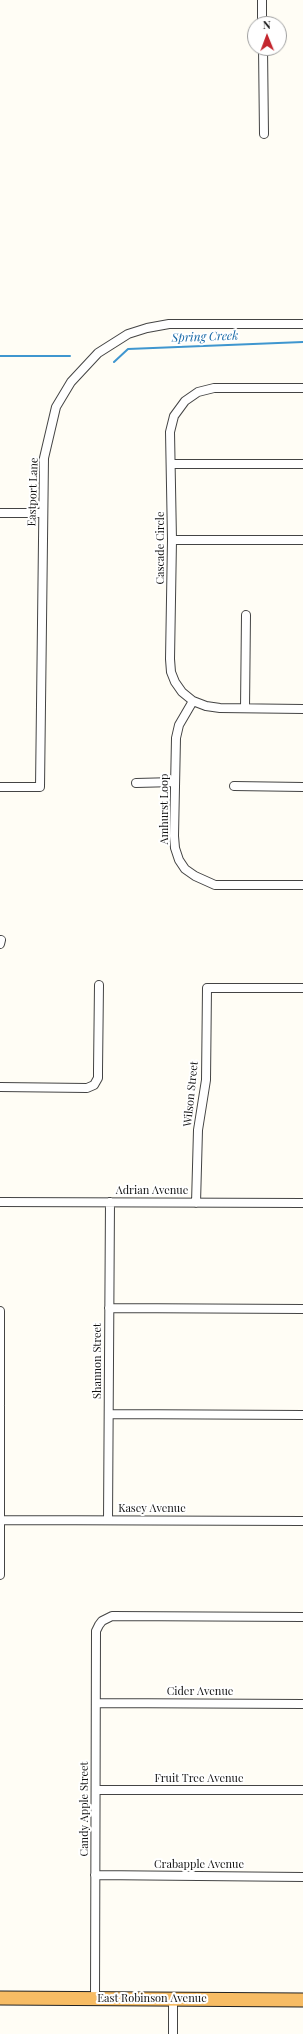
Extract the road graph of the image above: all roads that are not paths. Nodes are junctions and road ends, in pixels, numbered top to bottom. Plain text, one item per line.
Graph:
1 (262, 0) edge
2 (262, 16) edge
3 (263, 56) edge
4 (264, 134) dead end
5 (303, 324) edge
6 (303, 388) edge
7 (171, 464) junction
8 (303, 464) edge
9 (0, 513) edge
10 (43, 513) junction
11 (172, 540) junction
12 (303, 540) edge
13 (246, 615) dead end
14 (193, 701) junction
15 (245, 708) junction
16 (303, 709) edge
17 (175, 782) junction
18 (136, 783) dead end
19 (234, 786) dead end
20 (0, 787) edge
21 (303, 787) edge
22 (303, 885) edge
23 (99, 984) dead end
24 (303, 988) edge
25 (0, 1087) edge
26 (0, 1202) edge
27 (110, 1202) junction
28 (196, 1203) junction
29 (303, 1203) edge
30 (109, 1308) junction
31 (303, 1309) edge
32 (0, 1311) edge
33 (0, 1406) edge
34 (109, 1414) junction
35 (303, 1415) edge
36 (0, 1520) edge
37 (108, 1520) junction
38 (303, 1521) edge
39 (0, 1575) edge
40 (303, 1617) edge
41 (96, 1703) junction
42 (303, 1704) edge
43 (96, 1790) junction
44 (303, 1790) edge
45 (95, 1875) junction
46 (303, 1877) edge
47 (0, 1998) edge
48 (95, 1998) junction
49 (173, 1999) junction
50 (303, 2000) edge
51 (173, 2034) edge

1 - 2 street
3 - 4 street
5 - 10 street, Eastport Lane
6 - 7 street, Cascade Circle
7 - 8 street
7 - 11 street, Cascade Circle
9 - 10 street
10 - 20 street, Eastport Lane
11 - 12 street
11 - 14 street, Cascade Circle
13 - 15 street
14 - 15 street, Cascade Circle
14 - 17 street, Amhurst Loop
15 - 16 street, Cascade Circle
17 - 18 street
17 - 22 street, Amhurst Loop
19 - 21 street
23 - 25 street
24 - 28 street, Wilson Street
26 - 27 street, Adrian Avenue
27 - 28 street, Adrian Avenue
27 - 30 street, Shannon Street
28 - 29 street, Adrian Avenue
30 - 31 street
30 - 34 street, Shannon Street
32 - 33 street
33 - 36 street
34 - 35 street
34 - 37 street, Shannon Street
36 - 37 street, Kasey Avenue
36 - 39 street
37 - 38 street, Kasey Avenue
40 - 41 street, Candy Apple Street
41 - 42 street, Cider Avenue
41 - 43 street, Candy Apple Street
43 - 44 street, Fruit Tree Avenue
43 - 45 street, Candy Apple Street
45 - 46 street, Crabapple Avenue
45 - 48 street, Candy Apple Street
47 - 48 highway, East Robinson Avenue
48 - 49 highway, East Robinson Avenue
49 - 50 highway, East Robinson Avenue
49 - 51 street

